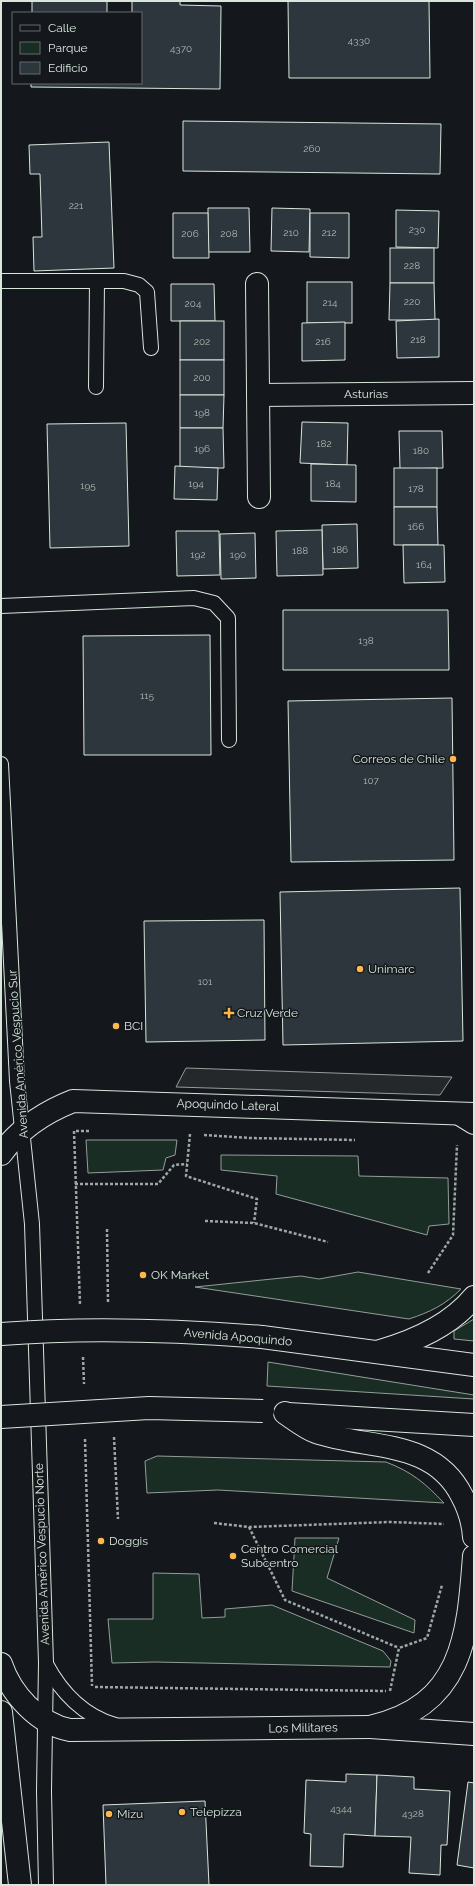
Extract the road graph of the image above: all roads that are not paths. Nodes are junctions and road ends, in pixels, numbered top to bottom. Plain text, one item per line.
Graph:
1 (1, 281) edge
2 (97, 281) junction
3 (257, 284) dead end
4 (151, 348) dead end
5 (96, 387) dead end
6 (474, 393) edge
7 (258, 395) junction
8 (259, 497) dead end
9 (1, 606) edge
10 (229, 740) dead end
11 (1, 764) edge
12 (470, 1117) edge
13 (22, 1132) junction
14 (1, 1154) edge
15 (32, 1224) joint
16 (474, 1297) edge
17 (1, 1334) edge
18 (375, 1352) junction
19 (474, 1366) edge
20 (285, 1413) junction
21 (1, 1417) edge
22 (474, 1425) edge
23 (474, 1537) edge
24 (474, 1556) edge
25 (46, 1663) junction
26 (1, 1664) edge
27 (1, 1712) edge
28 (44, 1721) junction
29 (370, 1727) junction
30 (133, 1731) junction
31 (474, 1734) edge
32 (20, 1885) edge
33 (46, 1885) edge

1 - 2 lane
2 - 4 lane
2 - 5 lane
3 - 7 street
6 - 7 street, Asturias
7 - 8 street
9 - 10 lane
11 - 13 lane, Avenida Américo Vespucio Sur
12 - 13 street, Apoquindo Lateral
13 - 14 street, Apoquindo Lateral
13 - 15 lane, Avenida Américo Vespucio Sur
15 - 25 lane, Avenida Américo Vespucio Norte
16 - 18 street
17 - 18 street, Avenida Apoquindo, bridge
18 - 19 street, Avenida Apoquindo
20 - 21 street, bridge
20 - 22 street
20 - 23 street
24 - 29 street
25 - 28 lane, Avenida Américo Vespucio Norte
25 - 30 lane, Los Militares
26 - 28 street, Los Militares
27 - 32 street
28 - 30 street, Los Militares
28 - 33 lane, Avenida Américo Vespucio Norte
29 - 30 street, Los Militares
29 - 31 street, Los Militares

